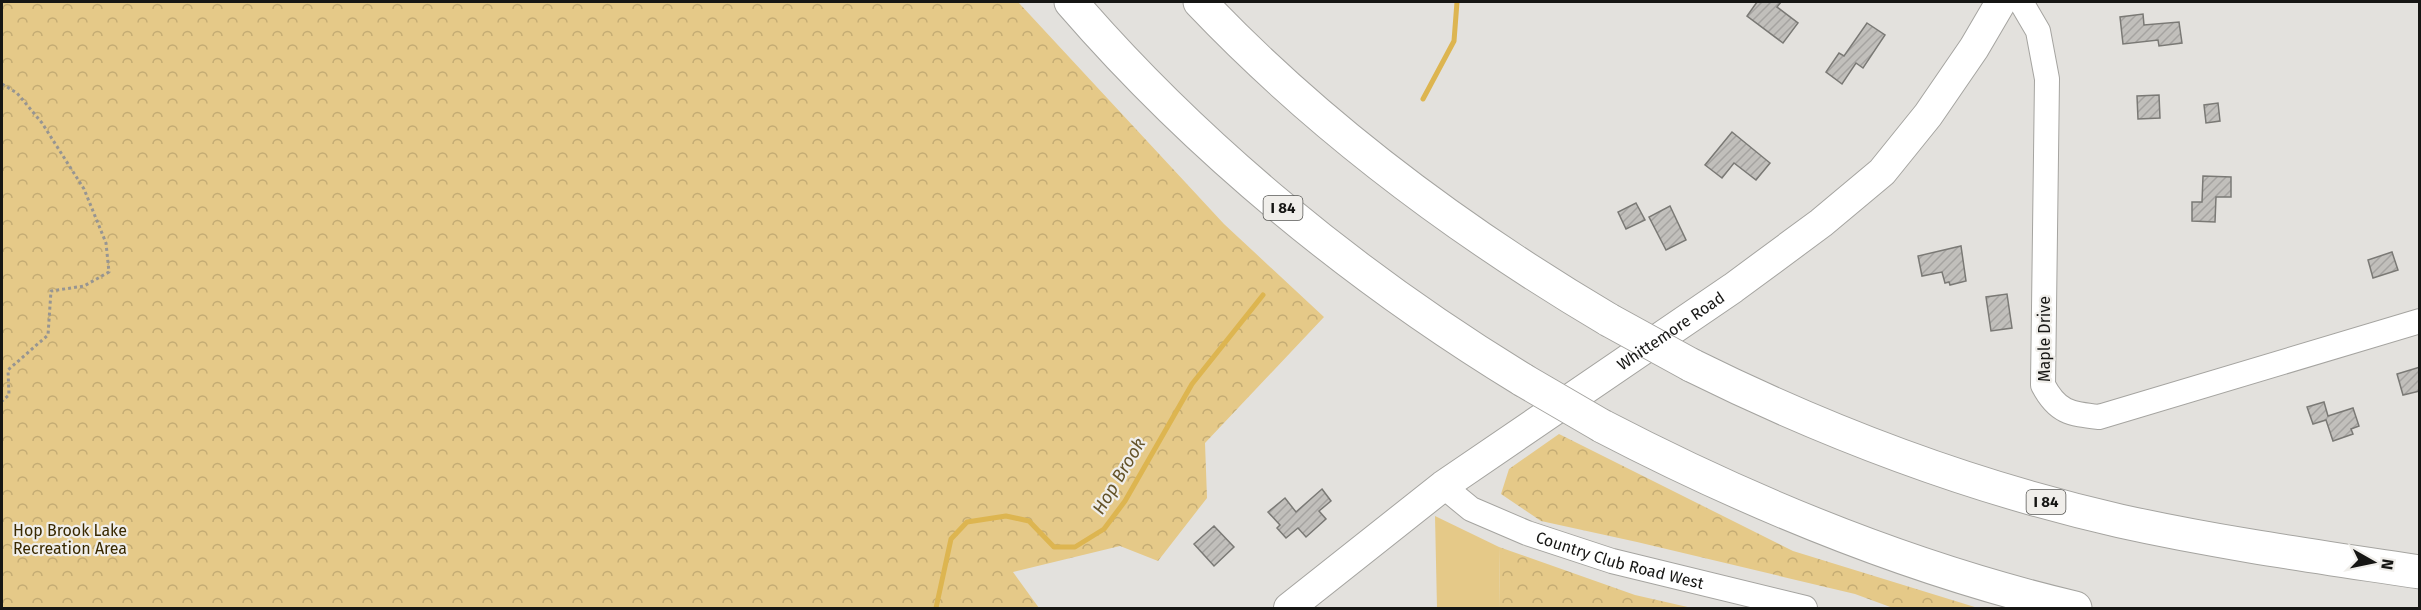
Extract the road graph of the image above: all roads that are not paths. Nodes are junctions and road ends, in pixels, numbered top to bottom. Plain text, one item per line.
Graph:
1 (1071, 2) edge
2 (1200, 2) edge
3 (2001, 2) edge
4 (2021, 2) edge
5 (2420, 321) edge
6 (1443, 486) junction
7 (2420, 572) edge
8 (1289, 609) edge
9 (1805, 609) edge
10 (2075, 609) edge

1 - 10 highway, I 84, bridge
2 - 7 highway, I 84, bridge
3 - 6 main road, Whittemore Road
4 - 5 street, Maple Drive
6 - 8 main road, Whittemore Road
6 - 9 street, Country Club Road West

